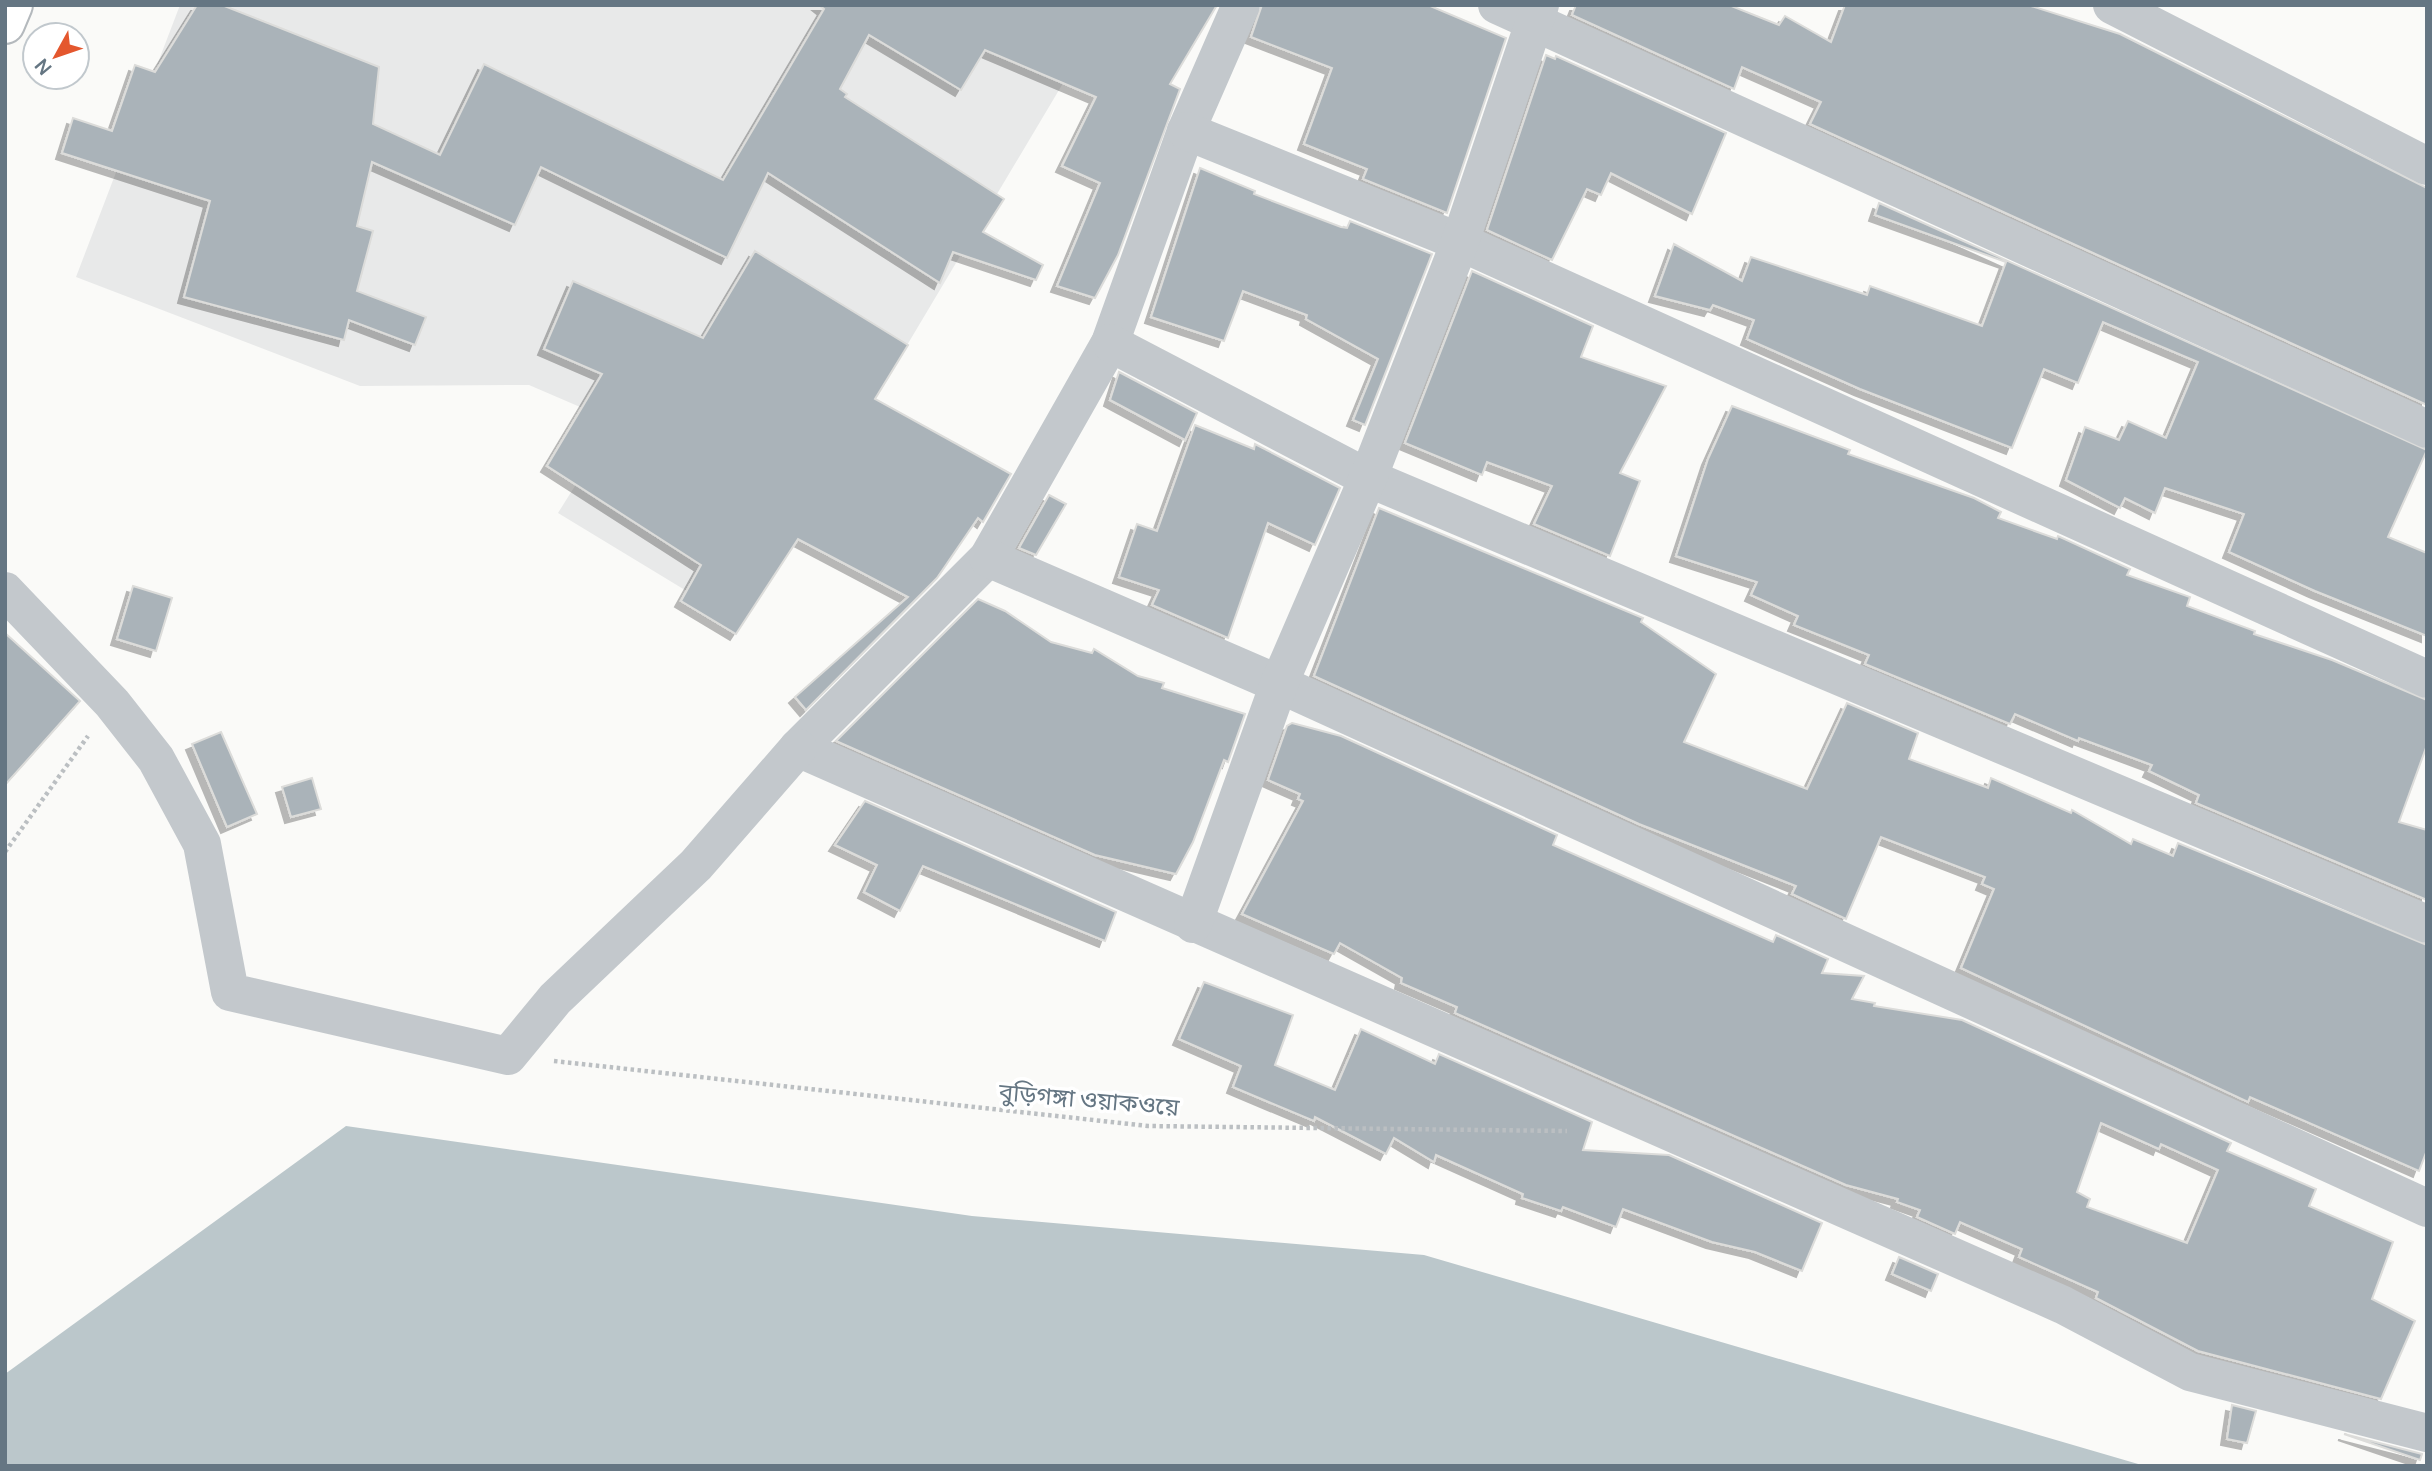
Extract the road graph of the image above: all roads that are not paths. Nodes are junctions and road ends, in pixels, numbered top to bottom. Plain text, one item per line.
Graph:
1 (13, 5) edge
2 (1241, 5) edge
3 (1497, 5) edge
4 (2112, 5) edge
5 (1537, 14) edge
6 (5, 24) edge
7 (1186, 131) junction
8 (2427, 166) edge
9 (1460, 242) junction
10 (1110, 343) junction
11 (2427, 429) edge
12 (1368, 478) junction
13 (988, 558) junction
14 (5, 591) edge
15 (2427, 679) edge
16 (1279, 684) junction
17 (798, 748) junction
18 (1193, 924) junction
19 (2427, 924) edge
20 (2427, 1208) edge
21 (2427, 1433) edge

1 - 6 highway
2 - 7 street
3 - 5 street
4 - 8 street
5 - 9 street
5 - 11 street
7 - 9 street
7 - 10 street
9 - 12 street
9 - 15 street
10 - 12 street
10 - 13 street
12 - 16 street
12 - 19 street
13 - 16 street
13 - 17 street
14 - 17 street
16 - 18 street
16 - 20 street
17 - 18 street
18 - 21 street

